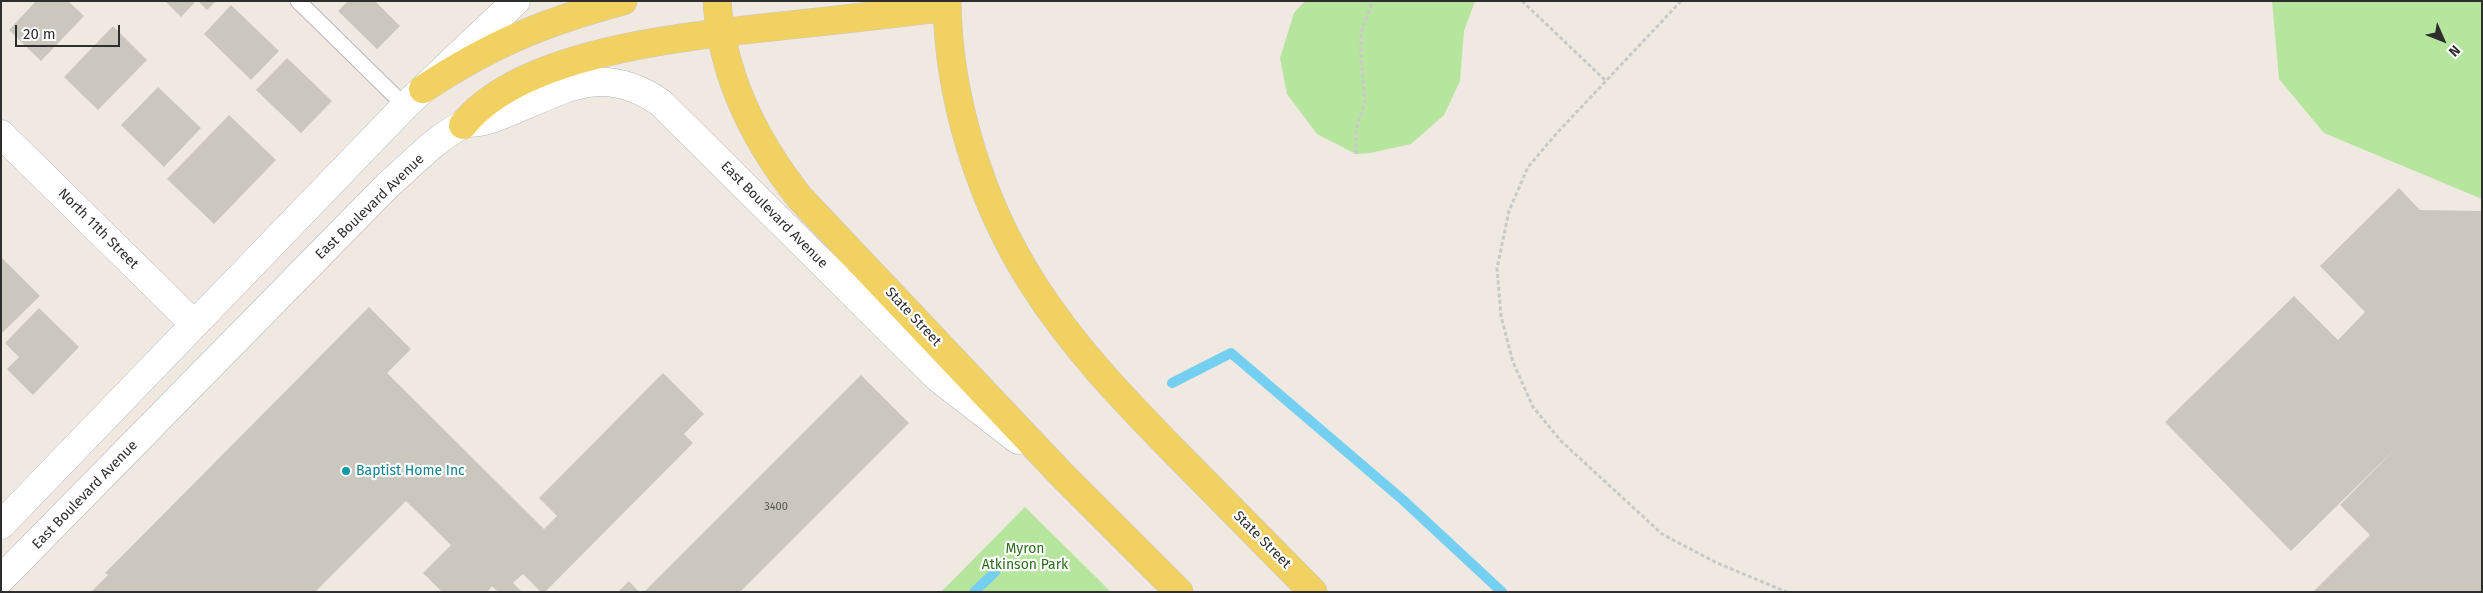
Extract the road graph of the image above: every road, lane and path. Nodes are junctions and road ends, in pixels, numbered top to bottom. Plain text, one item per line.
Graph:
1 (298, 1) edge
2 (516, 1) edge
3 (623, 1) edge
4 (717, 1) edge
5 (1373, 1) edge
6 (1522, 1) edge
7 (1681, 1) edge
8 (947, 4) edge
9 (720, 33) junction
10 (1606, 81) junction
11 (414, 98) junction
12 (463, 124) junction
13 (1, 134) edge
14 (1356, 154) dead end
15 (194, 324) junction
16 (1062, 475) junction
17 (1, 525) edge
18 (1, 580) edge
19 (1180, 592) edge
20 (1314, 592) edge
21 (1787, 592) edge

1 - 11 lane
2 - 11 street
3 - 11 main road
4 - 9 main road, State Street
5 - 14 path
6 - 10 path
7 - 10 path
8 - 9 main road
8 - 20 main road, State Street
9 - 12 main road
9 - 16 main road, State Street
10 - 21 path
11 - 15 street
12 - 16 street, East Boulevard Avenue
12 - 18 street, East Boulevard Avenue
13 - 15 street, North 11th Street
15 - 17 street
16 - 19 main road, State Street

